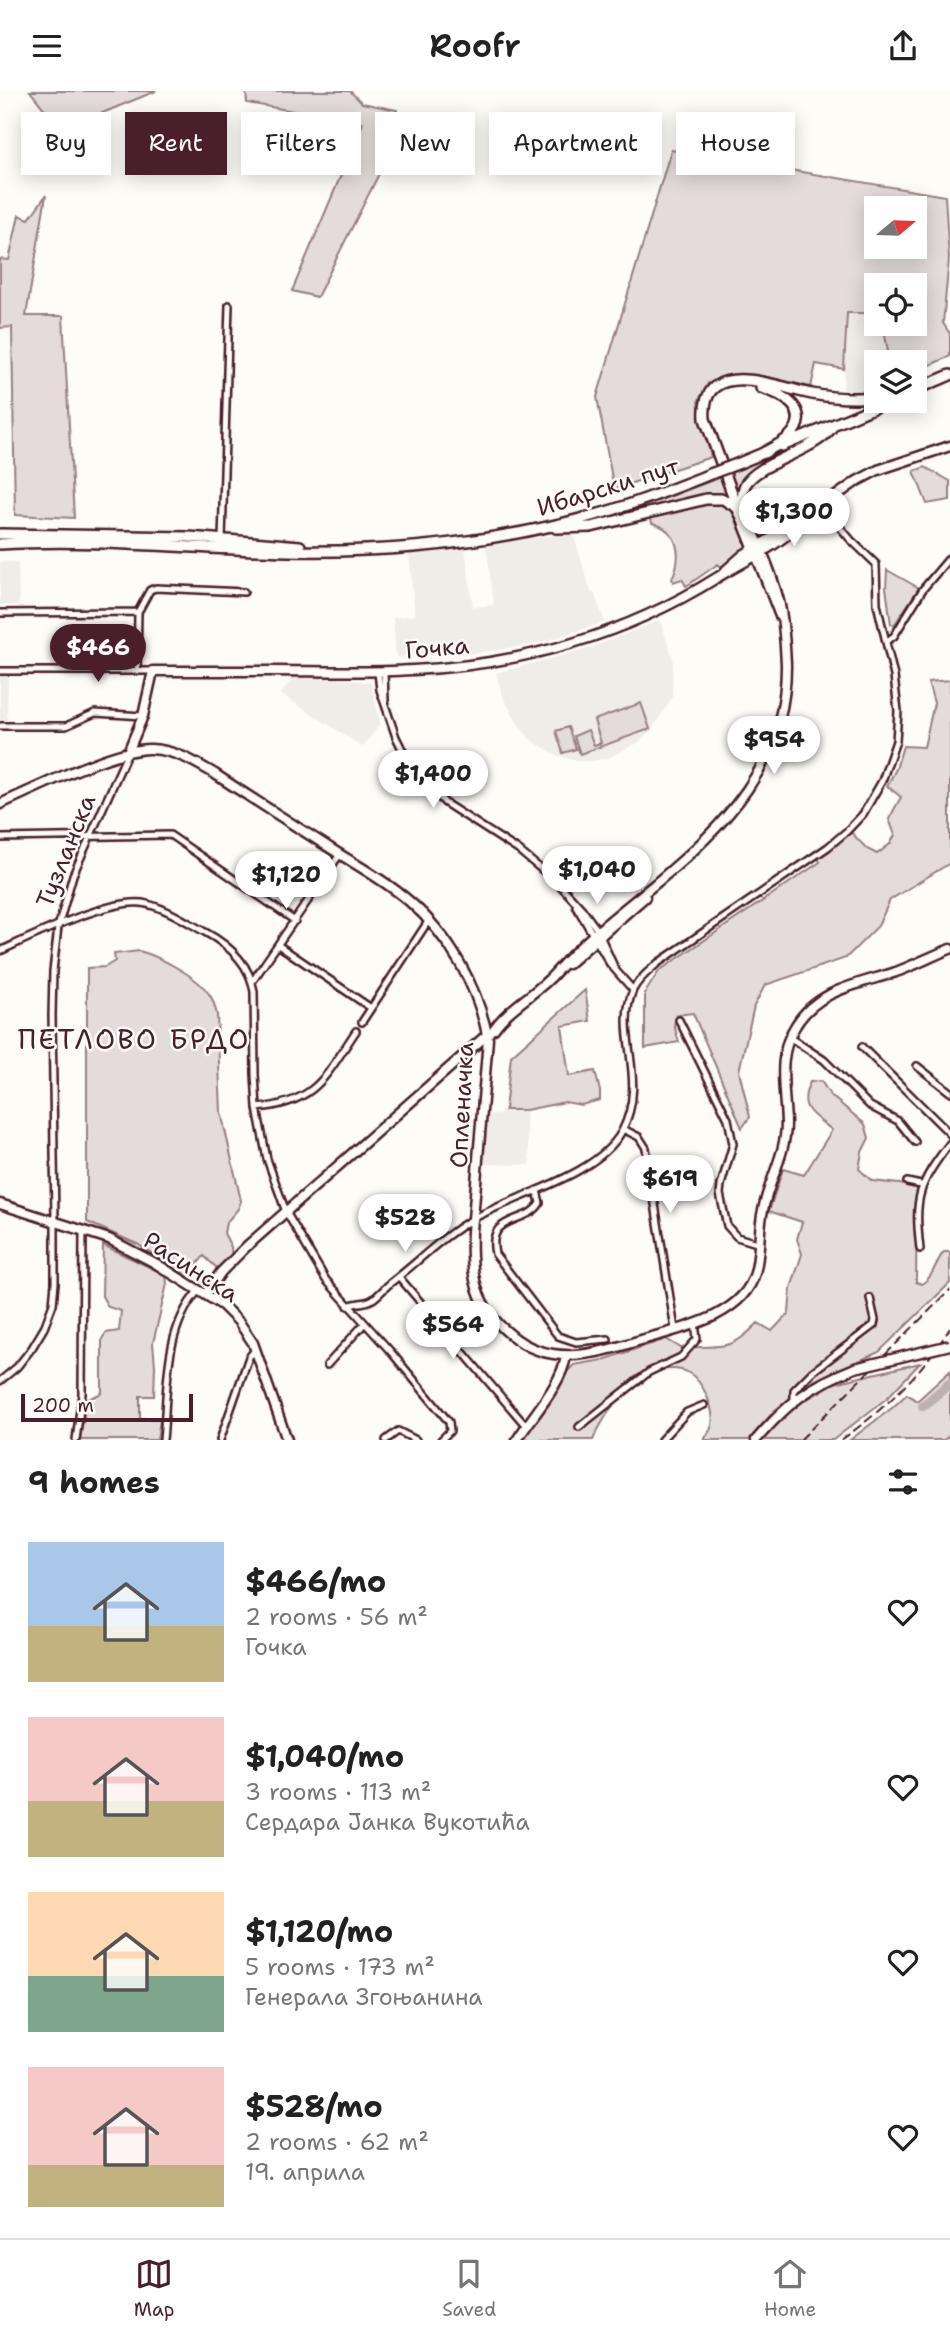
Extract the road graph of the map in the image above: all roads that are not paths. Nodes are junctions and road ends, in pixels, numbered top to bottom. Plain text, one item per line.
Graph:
1 (229, 305) dead end
2 (950, 375) edge
3 (927, 385) edge
4 (864, 398) edge
5 (864, 412) edge
6 (834, 425) junction
7 (950, 446) edge
8 (761, 454) junction
9 (821, 505) junction
10 (741, 509) junction
11 (544, 528) junction
12 (0, 534) edge
13 (0, 544) edge
14 (221, 544) junction
15 (757, 551) junction
16 (950, 557) edge
17 (244, 592) dead end
18 (138, 612) junction
19 (0, 613) edge
20 (886, 642) junction
21 (0, 671) edge
22 (137, 671) junction
23 (153, 671) junction
24 (381, 672) junction
25 (143, 716) junction
26 (0, 726) edge
27 (128, 752) junction
28 (0, 804) edge
29 (0, 838) edge
30 (90, 838) junction
31 (340, 854) junction
32 (429, 920) junction
33 (295, 921) junction
34 (58, 927) junction
35 (597, 936) junction
36 (278, 945) junction
37 (950, 949) edge
38 (0, 951) edge
39 (252, 982) junction
40 (633, 990) junction
41 (535, 992) junction
42 (371, 1008) junction
43 (480, 1011) junction
44 (507, 1015) junction
45 (679, 1020) dead end
46 (362, 1022) dead end
47 (356, 1031) dead end
48 (491, 1032) junction
49 (789, 1037) junction
50 (862, 1047) dead end
51 (469, 1051) junction
52 (487, 1066) junction
53 (917, 1066) dead end
54 (950, 1092) edge
55 (257, 1108) junction
56 (623, 1129) junction
57 (950, 1134) edge
58 (915, 1142) dead end
59 (950, 1143) edge
60 (907, 1182) dead end
61 (921, 1185) junction
62 (537, 1190) junction
63 (0, 1204) edge
64 (286, 1212) junction
65 (474, 1218) junction
66 (55, 1221) junction
67 (83, 1229) junction
68 (760, 1244) junction
69 (920, 1249) dead end
70 (399, 1277) junction
71 (202, 1292) junction
72 (870, 1299) dead end
73 (348, 1306) junction
74 (695, 1323) junction
75 (364, 1324) junction
76 (675, 1329) junction
77 (608, 1339) dead end
78 (950, 1345) edge
79 (256, 1349) junction
80 (566, 1356) junction
81 (327, 1365) dead end
82 (0, 1381) edge
83 (794, 1400) junction
84 (704, 1405) dead end
85 (526, 1426) junction
86 (579, 1427) dead end
87 (76, 1440) edge
88 (163, 1440) edge
89 (220, 1440) edge
90 (288, 1440) edge
91 (386, 1440) edge
92 (416, 1440) edge
93 (441, 1440) edge
94 (517, 1440) edge
95 (661, 1440) edge
96 (756, 1440) edge

1 - 14 street
2 - 3 main road
4 - 10 main road
5 - 6 main road, Ибарски пут
6 - 8 main road, Ибарски пут
6 - 10 main road
7 - 9 street, Гочка
8 - 10 main road
8 - 11 main road, Ибарски пут, bridge
9 - 15 street, Гочка
9 - 20 street
10 - 11 main road
10 - 15 street
11 - 14 main road, Ибарски пут
12 - 14 main road, Ибарски пут
13 - 14 main road, Ибарски пут
15 - 24 street, Гочка
15 - 35 street
16 - 20 street
17 - 18 street
18 - 19 street
18 - 22 street
20 - 40 street
21 - 22 street, Гочка
22 - 23 street, Гочка
23 - 24 street, Гочка
23 - 25 street, Тузланска
24 - 35 street
25 - 26 street
25 - 27 street, Тузланска
27 - 28 street
27 - 30 street, Тузланска
27 - 31 street, Опленачка
29 - 30 street
30 - 33 street
30 - 34 street, Тузланска
31 - 32 street, Опленачка
31 - 33 street
32 - 42 street
32 - 43 street, Опленачка
33 - 36 street
34 - 38 street
34 - 39 street
34 - 66 street, Тузланска
35 - 40 street
35 - 41 street
36 - 39 street
36 - 42 street
37 - 49 street
39 - 55 street
40 - 56 street
41 - 44 street
41 - 48 street
42 - 46 street
43 - 44 street
43 - 48 street, Опленачка
44 - 48 street
45 - 68 street
47 - 55 street
48 - 51 street
48 - 52 street, Опленачка
49 - 58 street
49 - 68 street
50 - 57 street
51 - 52 street
51 - 64 street
52 - 65 street, Опленачка
53 - 54 street
55 - 64 street
56 - 62 street
56 - 76 street
59 - 61 street
60 - 61 street
61 - 69 street
62 - 65 street
62 - 77 street
63 - 66 street, Расинска
64 - 71 street
64 - 73 street
65 - 70 street
65 - 80 street, Опленачка
66 - 67 street, Расинска
66 - 82 street, Тузланска
67 - 71 street, Расинска
67 - 87 street
68 - 74 street
70 - 73 street
70 - 85 street
71 - 79 street, Расинска
71 - 88 street
72 - 83 street
73 - 75 street
74 - 76 street
74 - 86 street
75 - 81 street
75 - 93 street
76 - 80 street
78 - 83 street, bridge
79 - 89 street
79 - 90 street, Расинска
80 - 85 street
83 - 96 street
84 - 95 street
85 - 94 street
91 - 92 street

